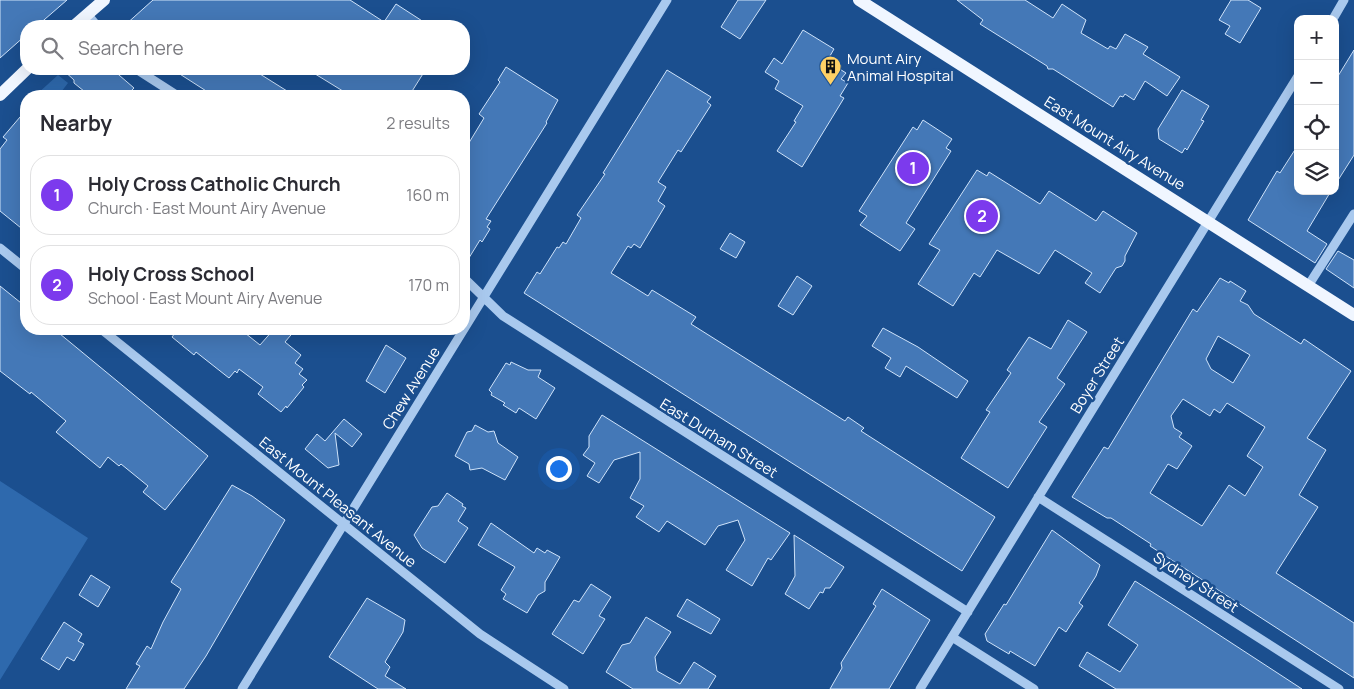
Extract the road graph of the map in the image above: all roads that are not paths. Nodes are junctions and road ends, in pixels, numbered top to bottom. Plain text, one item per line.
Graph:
1 (104, 0) edge
2 (666, 0) edge
3 (859, 0) edge
4 (1344, 0) edge
5 (87, 14) junction
6 (1335, 15) edge
7 (80, 20) edge
8 (92, 20) edge
9 (21, 75) edge
10 (145, 75) edge
11 (1294, 82) edge
12 (169, 90) edge
13 (0, 95) edge
14 (1354, 214) edge
15 (1208, 221) junction
16 (0, 248) edge
17 (20, 264) edge
18 (470, 284) edge
19 (1308, 286) junction
20 (484, 297) junction
21 (1354, 315) edge
22 (470, 320) edge
23 (108, 335) edge
24 (461, 335) edge
25 (1038, 497) junction
26 (344, 524) junction
27 (968, 612) junction
28 (952, 637) junction
29 (242, 689) edge
30 (564, 689) edge
31 (920, 689) edge
32 (1034, 689) edge
33 (1339, 689) edge

1 - 5 main road
2 - 20 street, Chew Avenue
3 - 15 main road, East Mount Airy Avenue
4 - 6 street
5 - 7 main road
5 - 8 street
9 - 13 main road
10 - 12 street
11 - 15 street, Boyer Street
14 - 19 street
15 - 19 main road, East Mount Airy Avenue
15 - 25 street, Boyer Street
16 - 17 street
18 - 20 street, East Durham Street
19 - 21 main road, East Mount Airy Avenue
20 - 22 street, Chew Avenue
20 - 27 street, East Durham Street
23 - 26 street, East Mount Pleasant Avenue
24 - 26 street, Chew Avenue
25 - 27 street, Boyer Street
25 - 33 street, Sydney Street
26 - 29 street, Chew Avenue
26 - 30 street, East Mount Pleasant Avenue
27 - 28 street, Boyer Street
28 - 31 street, Boyer Street
28 - 32 street

